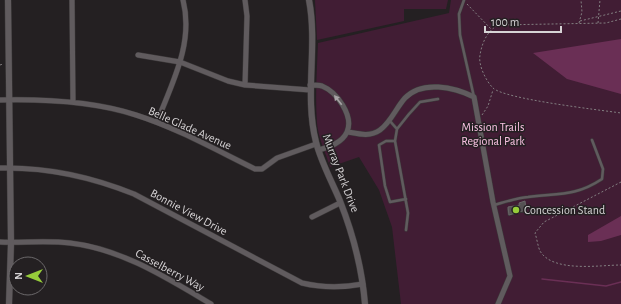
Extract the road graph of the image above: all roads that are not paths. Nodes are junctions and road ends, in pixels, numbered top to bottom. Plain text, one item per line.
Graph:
1 (8, 0) edge
2 (72, 0) edge
3 (183, 0) edge
4 (245, 0) edge
5 (309, 0) edge
6 (464, 1) edge
7 (138, 55) dead end
8 (180, 62) junction
9 (245, 85) junction
10 (310, 87) junction
11 (474, 97) junction
12 (438, 99) dead end
13 (0, 100) edge
14 (9, 100) junction
15 (73, 102) junction
16 (388, 120) junction
17 (157, 122) junction
18 (397, 130) junction
19 (348, 132) junction
20 (592, 140) dead end
21 (395, 141) junction
22 (316, 144) junction
23 (319, 150) junction
24 (0, 168) edge
25 (10, 168) junction
26 (406, 199) junction
27 (340, 203) junction
28 (494, 205) junction
29 (312, 217) dead end
30 (406, 230) dead end
31 (0, 242) edge
32 (11, 242) junction
33 (363, 284) junction
34 (9, 304) edge
35 (211, 304) edge
36 (365, 304) edge
37 (498, 304) edge

1 - 14 street
2 - 15 street
3 - 8 street
4 - 9 street
5 - 10 street, Murray Park Drive
6 - 11 lane
7 - 8 street
8 - 9 street
8 - 17 street
9 - 10 street
19 -> 10 street
10 - 22 street, Murray Park Drive
11 - 16 street
11 - 28 street
12 - 18 lane
13 - 14 street, Belle Glade Avenue
14 - 15 street, Belle Glade Avenue
14 - 25 street
15 - 17 street, Belle Glade Avenue
16 - 18 lane
16 - 19 street
17 - 22 street, Belle Glade Avenue
18 - 21 lane
19 - 23 street
20 - 28 lane
21 - 26 lane
21 - 26 lane
22 - 23 street, Murray Park Drive
23 - 27 street, Murray Park Drive
24 - 25 street, Bonnie View Drive
25 - 32 street
25 - 33 street, Bonnie View Drive
26 - 30 lane
27 - 29 street
27 - 33 street, Murray Park Drive
28 - 37 street
31 - 32 street, Casselberry Way
32 - 34 street
32 - 35 street, Casselberry Way
33 - 36 street, Murray Park Drive

